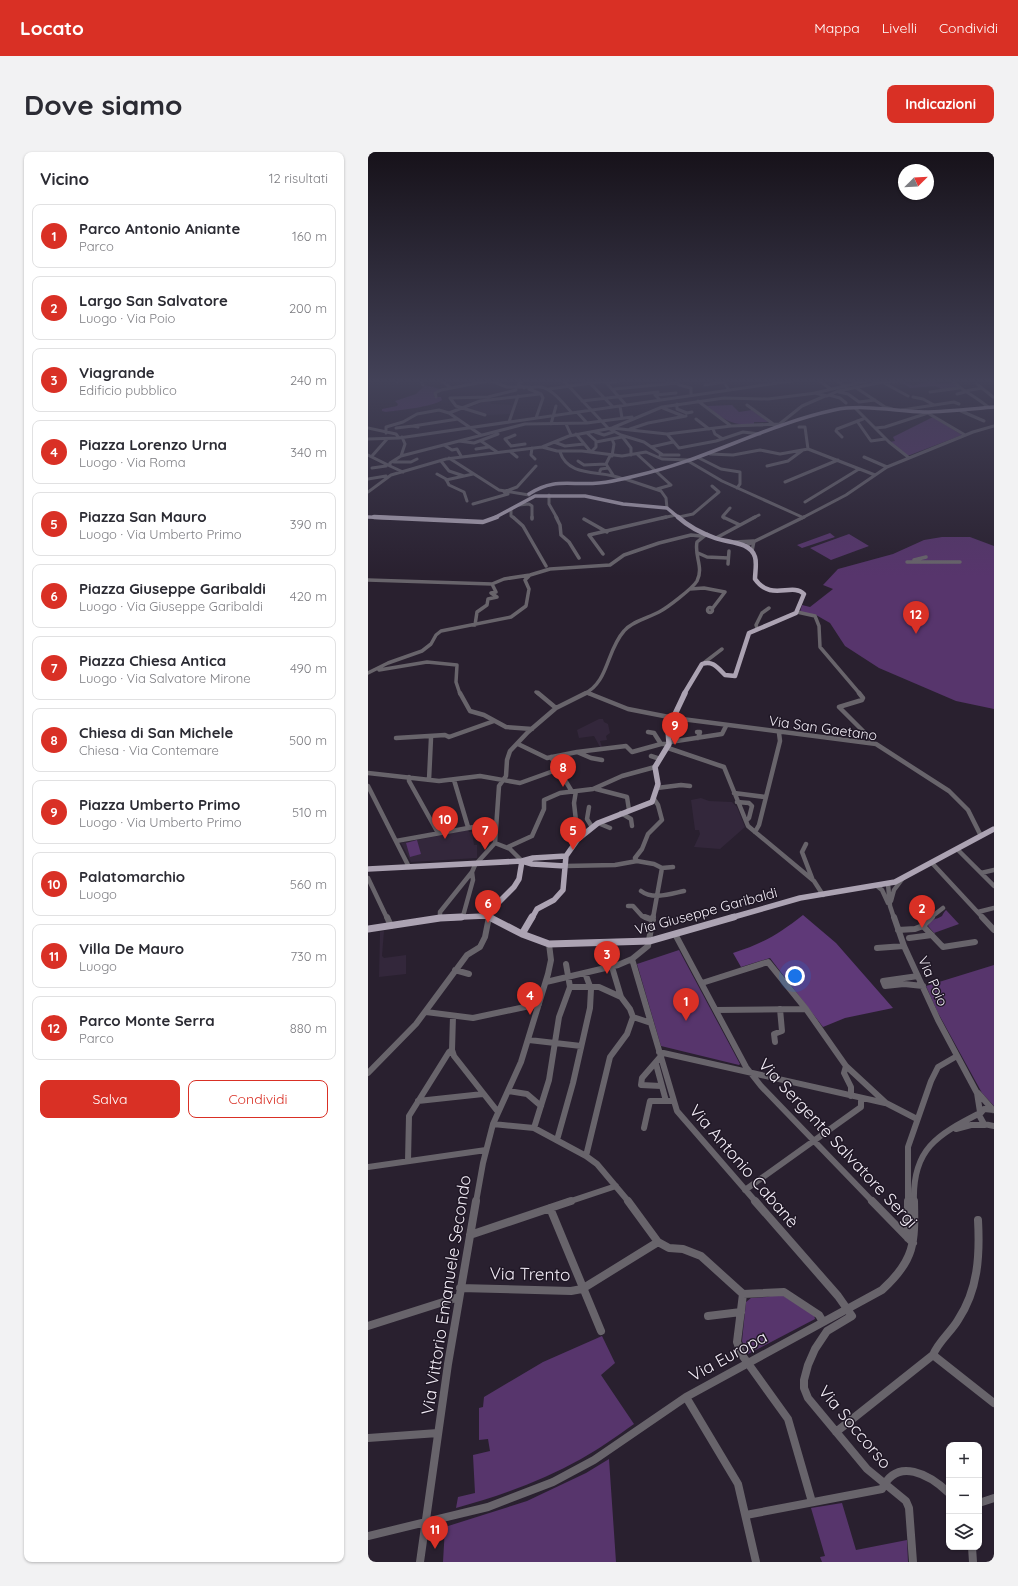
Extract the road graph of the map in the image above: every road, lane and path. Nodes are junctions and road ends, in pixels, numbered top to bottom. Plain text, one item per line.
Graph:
1 (381, 445) edge
2 (406, 445) edge
3 (441, 445) edge
4 (445, 445) edge
5 (486, 445) edge
6 (546, 445) edge
7 (562, 445) edge
8 (576, 445) edge
9 (585, 445) edge
10 (595, 445) edge
11 (614, 445) edge
12 (629, 445) edge
13 (647, 445) edge
14 (661, 445) edge
15 (676, 445) edge
16 (696, 445) edge
17 (726, 445) edge
18 (732, 445) edge
19 (807, 445) edge
20 (892, 445) edge
21 (940, 445) edge
22 (542, 446) junction
23 (729, 446) junction
24 (489, 447) junction
25 (652, 447) junction
26 (476, 448) dead end
27 (532, 448) junction
28 (808, 449) junction
29 (803, 450) junction
30 (511, 452) junction
31 (560, 452) junction
32 (591, 452) junction
33 (646, 452) junction
34 (499, 453) junction
35 (710, 454) junction
36 (631, 455) junction
37 (638, 455) junction
38 (663, 455) junction
39 (679, 455) dead end
40 (370, 456) edge
41 (401, 456) junction
42 (461, 456) junction
43 (611, 456) junction
44 (619, 456) junction
45 (657, 456) junction
46 (517, 457) dead end
47 (864, 457) dead end
48 (908, 457) junction
49 (450, 458) junction
50 (699, 458) junction
51 (417, 459) dead end
52 (536, 459) dead end
53 (838, 460) junction
54 (426, 461) dead end
55 (440, 461) junction
56 (578, 461) dead end
57 (619, 461) dead end
58 (689, 461) junction
59 (393, 462) junction
60 (435, 462) junction
61 (606, 464) junction
62 (388, 466) junction
63 (536, 466) dead end
64 (767, 466) dead end
65 (887, 467) junction
66 (372, 468) dead end
67 (608, 468) junction
68 (859, 468) junction
69 (655, 470) junction
70 (600, 471) dead end
71 (403, 472) junction
72 (437, 474) dead end
73 (473, 474) junction
74 (391, 475) junction
75 (613, 475) junction
76 (876, 475) junction
77 (464, 476) junction
78 (368, 479) edge
79 (624, 479) junction
80 (446, 480) junction
81 (785, 482) dead end
82 (542, 486) junction
83 (712, 486) dead end
84 (737, 488) junction
85 (657, 489) junction
86 (368, 490) edge
87 (504, 492) junction
88 (509, 493) junction
89 (533, 494) junction
90 (548, 495) junction
91 (467, 501) dead end
92 (806, 502) dead end
93 (473, 504) dead end
94 (519, 505) junction
95 (667, 508) junction
96 (730, 508) dead end
97 (511, 510) junction
98 (758, 515) dead end
99 (677, 516) junction
100 (368, 517) edge
101 (802, 518) junction
102 (532, 519) dead end
103 (584, 519) dead end
104 (740, 525) junction
105 (607, 532) junction
106 (705, 536) junction
107 (754, 541) junction
108 (731, 542) junction
109 (745, 546) junction
110 (729, 551) dead end
111 (752, 551) junction
112 (698, 553) junction
113 (603, 554) dead end
114 (926, 557) dead end
115 (579, 558) dead end
116 (711, 558) junction
117 (728, 558) junction
118 (913, 561) junction
119 (701, 562) junction
120 (907, 562) dead end
121 (960, 562) dead end
122 (728, 564) dead end
123 (546, 566) dead end
124 (530, 575) junction
125 (368, 580) edge
126 (698, 580) junction
127 (492, 584) junction
128 (704, 588) junction
129 (688, 590) junction
130 (769, 608) dead end
131 (712, 609) dead end
132 (797, 612) junction
133 (475, 624) junction
134 (757, 628) junction
135 (722, 649) dead end
136 (705, 662) junction
137 (374, 670) junction
138 (368, 673) edge
139 (536, 692) dead end
140 (587, 693) junction
141 (556, 708) junction
142 (674, 718) junction
143 (494, 721) junction
144 (726, 726) junction
145 (532, 729) junction
146 (648, 732) dead end
147 (697, 732) dead end
148 (781, 732) junction
149 (396, 738) dead end
150 (431, 738) dead end
151 (698, 738) junction
152 (872, 743) junction
153 (518, 744) junction
154 (661, 744) junction
155 (669, 745) junction
156 (591, 750) junction
157 (577, 752) junction
158 (599, 753) dead end
159 (651, 756) dead end
160 (551, 757) junction
161 (660, 759) junction
162 (602, 760) dead end
163 (655, 767) junction
164 (559, 769) junction
165 (368, 772) edge
166 (408, 778) junction
167 (503, 779) junction
168 (535, 779) junction
169 (430, 780) junction
170 (454, 780) junction
171 (538, 784) dead end
172 (368, 786) edge
173 (690, 786) dead end
174 (657, 788) junction
175 (596, 789) junction
176 (574, 790) junction
177 (734, 793) junction
178 (765, 797) junction
179 (654, 799) junction
180 (738, 802) junction
181 (589, 807) dead end
182 (629, 810) junction
183 (621, 813) junction
184 (746, 821) junction
185 (496, 823) junction
186 (598, 823) junction
187 (632, 826) dead end
188 (468, 827) junction
189 (592, 827) junction
190 (610, 828) dead end
191 (994, 829) edge
192 (755, 832) junction
193 (438, 833) junction
194 (579, 835) junction
195 (981, 836) junction
196 (396, 841) junction
197 (495, 843) junction
198 (806, 844) dead end
199 (508, 847) junction
200 (957, 849) junction
201 (566, 856) junction
202 (522, 861) junction
203 (637, 861) junction
204 (478, 862) junction
205 (932, 863) junction
206 (409, 867) junction
207 (565, 867) junction
208 (673, 867) dead end
209 (662, 868) junction
210 (368, 869) edge
211 (994, 870) edge
212 (472, 872) junction
213 (981, 873) junction
214 (368, 878) edge
215 (903, 878) junction
216 (814, 881) junction
217 (888, 884) junction
218 (876, 886) junction
219 (994, 886) edge
220 (641, 891) dead end
221 (684, 891) dead end
222 (823, 895) junction
223 (658, 896) junction
224 (628, 906) dead end
225 (890, 906) junction
226 (943, 908) dead end
227 (994, 908) edge
228 (978, 912) junction
229 (463, 916) junction
230 (488, 916) junction
231 (440, 918) junction
232 (652, 920) junction
233 (391, 926) junction
234 (923, 926) junction
235 (368, 930) edge
236 (898, 930) junction
237 (994, 930) edge
238 (522, 934) junction
239 (675, 934) junction
240 (932, 935) junction
241 (909, 938) dead end
242 (650, 941) junction
243 (975, 942) dead end
244 (549, 944) junction
245 (904, 946) junction
246 (877, 948) dead end
247 (632, 959) junction
248 (566, 964) dead end
249 (612, 967) junction
250 (455, 970) junction
251 (585, 973) junction
252 (468, 974) dead end
253 (918, 976) junction
254 (569, 977) junction
255 (546, 982) junction
256 (702, 983) junction
257 (923, 986) junction
258 (570, 987) junction
259 (589, 987) junction
260 (621, 997) junction
261 (539, 1004) junction
262 (780, 1009) junction
263 (806, 1009) junction
264 (716, 1010) junction
265 (426, 1012) junction
266 (453, 1016) junction
267 (633, 1017) junction
268 (650, 1023) junction
269 (529, 1040) junction
270 (775, 1042) dead end
271 (555, 1043) junction
272 (581, 1046) junction
273 (452, 1050) junction
274 (660, 1054) junction
275 (957, 1056) junction
276 (656, 1064) junction
277 (846, 1066) junction
278 (750, 1072) junction
279 (368, 1073) edge
280 (769, 1076) junction
281 (972, 1082) junction
282 (661, 1086) junction
283 (761, 1086) junction
284 (508, 1091) junction
285 (483, 1094) junction
286 (851, 1096) junction
287 (861, 1098) junction
288 (873, 1100) junction
289 (418, 1101) junction
290 (666, 1101) junction
291 (674, 1101) junction
292 (886, 1103) junction
293 (541, 1106) junction
294 (861, 1107) junction
295 (994, 1110) edge
296 (498, 1112) junction
297 (980, 1112) junction
298 (918, 1119) junction
299 (493, 1124) junction
300 (986, 1125) junction
301 (994, 1126) edge
302 (534, 1128) junction
303 (644, 1128) dead end
304 (947, 1132) junction
305 (557, 1140) junction
306 (813, 1141) junction
307 (486, 1150) junction
308 (586, 1156) junction
309 (408, 1161) junction
310 (368, 1167) edge
311 (616, 1186) junction
312 (745, 1190) junction
313 (550, 1208) junction
314 (978, 1220) dead end
315 (470, 1235) junction
316 (911, 1240) junction
317 (658, 1242) junction
318 (460, 1288) junction
319 (582, 1289) junction
320 (743, 1294) junction
321 (459, 1297) junction
322 (848, 1310) junction
323 (741, 1312) junction
324 (708, 1316) dead end
325 (823, 1322) junction
326 (368, 1326) edge
327 (601, 1331) dead end
328 (933, 1355) junction
329 (747, 1362) junction
330 (686, 1397) junction
331 (994, 1403) edge
332 (836, 1432) junction
333 (438, 1434) junction
334 (368, 1438) edge
335 (885, 1484) junction
336 (946, 1490) edge
337 (994, 1498) edge
338 (812, 1502) junction
339 (982, 1502) edge
340 (746, 1515) junction
341 (426, 1522) junction
342 (368, 1536) edge
343 (972, 1550) edge
344 (420, 1562) edge
345 (756, 1562) edge
346 (913, 1562) edge
347 (972, 1562) edge

1 - 40 street
2 - 41 street
3 - 41 street
4 - 42 street
5 - 24 street
6 - 22 street
7 - 8 street
9 - 32 street
10 - 32 street
11 - 43 street
12 - 36 street
13 - 25 street
14 - 25 street
15 - 16 street
17 - 23 street
18 - 23 main road
19 - 28 street
20 - 48 street
21 - 48 street
22 - 27 street
22 - 31 street
23 - 35 main road
24 - 26 street
24 - 34 street
25 - 33 street
25 - 38 street
27 - 30 street
27 - 52 street
28 - 29 street
28 - 53 street
29 - 35 street
29 - 64 street
30 - 34 street
30 - 46 street
31 - 32 street
31 - 75 street
32 - 43 street
33 - 37 street
33 - 45 street
34 - 42 street
35 - 50 main road
36 - 37 street
36 - 44 street
37 - 69 street
38 - 39 street
38 - 45 street
40 - 62 street
41 - 59 street
42 - 49 street
43 - 44 street
43 - 61 street
44 - 57 street
45 - 58 street
47 - 65 street
48 - 65 street
49 - 55 street
49 - 73 street
50 - 58 main road
50 - 84 street
51 - 59 street
53 - 68 street
53 - 81 street
54 - 60 street
55 - 60 street
55 - 77 street
56 - 61 street
58 - 69 main road
58 - 84 street
59 - 62 street
60 - 71 street
61 - 67 street
62 - 66 street
62 - 71 street
63 - 87 street
65 - 76 street
67 - 70 street
67 - 75 street
68 - 76 street
68 - 92 street
69 - 79 main road
69 - 85 street
71 - 74 street
72 - 80 street
73 - 77 street
73 - 87 street
74 - 78 street
74 - 86 street
75 - 79 street
76 - 101 street
77 - 80 street
79 - 82 main road
79 - 85 street
80 - 91 street
82 - 89 main road
82 - 89 main road
83 - 99 street
84 - 101 street
85 - 95 street
87 - 88 street
88 - 89 street
88 - 93 street
89 - 90 main road
89 - 94 main road
90 - 95 main road
90 - 115 street
94 - 97 main road
94 - 102 street
95 - 99 main road
96 - 104 street
97 - 100 main road
97 - 123 street
98 - 104 street
99 - 105 street
99 - 106 main road
101 - 107 street
103 - 105 street
104 - 106 street
105 - 113 street
106 - 108 main road
106 - 112 street
106 - 124 street
107 - 108 street
107 - 109 street
107 - 111 street
108 - 109 main road
109 - 111 main road
110 - 117 street
111 - 132 main road
112 - 116 street
112 - 119 street
114 - 118 street
116 - 117 street
116 - 119 street
117 - 122 street
118 - 120 street
118 - 121 street
119 - 126 street
124 - 127 street
124 - 133 street
125 - 127 street
126 - 128 street
126 - 129 street
127 - 133 street
128 - 129 street
128 - 131 street
129 - 140 street
130 - 134 street
132 - 134 main road
132 - 152 street
133 - 137 street
134 - 136 main road
135 - 136 street
136 - 142 main road
137 - 138 street
137 - 143 street
139 - 141 street
140 - 141 street
140 - 142 street, Via San Gaetano
141 - 145 street
142 - 144 street, Via San Gaetano
142 - 155 main road
143 - 145 street
143 - 149 street
144 - 148 street, Via San Gaetano
144 - 151 street
145 - 153 street
146 - 154 street
147 - 151 street
148 - 152 street, Via San Gaetano
148 - 178 street
150 - 169 street
151 - 155 street
152 - 195 street, Via San Gaetano
153 - 160 street
153 - 167 street
154 - 155 street
154 - 156 street
155 - 161 main road
155 - 177 street
156 - 157 street
156 - 158 street
157 - 160 street
157 - 162 street
159 - 161 street
160 - 164 street
161 - 163 main road
163 - 174 main road
163 - 175 street
164 - 168 street
164 - 176 street
165 - 166 street
166 - 169 street
166 - 193 street
167 - 168 street
167 - 170 street
167 - 185 street
168 - 171 street
169 - 170 street
170 - 188 street
172 - 196 street
173 - 174 street
174 - 179 main road
175 - 176 street
175 - 182 street
176 - 194 street
176 - 199 street
177 - 178 street
177 - 180 street
178 - 192 street
179 - 182 main road
179 - 203 street
180 - 184 street
180 - 184 street
181 - 189 street
182 - 183 main road
183 - 186 main road
183 - 187 street
184 - 192 street
185 - 188 street
185 - 197 street
186 - 189 main road
186 - 190 street
188 - 193 street
189 - 194 main road
191 - 195 main road, Via Giuseppe Garibaldi
192 - 216 street
193 - 196 street
194 - 201 main road
195 - 200 main road, Via Giuseppe Garibaldi
196 - 206 street
197 - 199 street
197 - 204 street
198 - 216 street
199 - 202 street
200 - 205 main road, Via Giuseppe Garibaldi
200 - 213 street
201 - 202 main road
201 - 207 main road
202 - 204 main road
202 - 207 main road
202 - 230 main road
203 - 207 street
203 - 209 street
204 - 206 main road
204 - 212 street
205 - 215 main road, Via Giuseppe Garibaldi
205 - 228 street
206 - 210 main road
207 - 238 main road
208 - 209 street
209 - 223 street
211 - 213 street
212 - 229 street
212 - 231 street
213 - 219 street
214 - 233 street
215 - 217 main road, Via Giuseppe Garibaldi
215 - 225 street
216 - 222 street
217 - 218 main road, Via Giuseppe Garibaldi
217 - 225 street, Via Poio
218 - 222 main road, Via Giuseppe Garibaldi
218 - 225 street
220 - 223 street
221 - 223 street
222 - 239 main road, Via Giuseppe Garibaldi
223 - 232 street
224 - 232 street
225 - 236 street, Via Poio
226 - 234 street
227 - 228 street
228 - 237 street
229 - 230 main road, Via Giuseppe Garibaldi
229 - 231 main road, Via Giuseppe Garibaldi
230 - 238 main road, Via Giuseppe Garibaldi
230 - 250 street
231 - 233 main road, Via Giuseppe Garibaldi
232 - 242 street
233 - 235 main road, Via Giuseppe Garibaldi
234 - 236 street
234 - 240 street
236 - 245 street, Via Poio
238 - 244 main road, Via Giuseppe Garibaldi
239 - 242 main road, Via Giuseppe Garibaldi
239 - 256 street, Via Sergente Salvatore Sergi
240 - 241 street
240 - 243 street
242 - 244 main road, Via Giuseppe Garibaldi
242 - 247 street
244 - 255 street
245 - 246 street
245 - 253 street, Via Poio
247 - 249 street
247 - 268 street, Via Antonio Cabanè
248 - 254 street
249 - 251 street
249 - 260 street
250 - 252 street
250 - 265 street
251 - 254 street
251 - 259 street
253 - 257 street, Via Poio
253 - 257 street
254 - 255 street
254 - 258 street
255 - 261 street, Via Vittorio Emanuele Secondo
256 - 263 street
256 - 264 street, Via Sergente Salvatore Sergi
257 - 275 street, Via Poio
258 - 259 street
258 - 271 street
259 - 260 street
259 - 272 street
260 - 267 street
261 - 266 street
261 - 269 street, Via Vittorio Emanuele Secondo
262 - 263 street
262 - 264 street
262 - 270 street
263 - 277 street
264 - 278 street, Via Sergente Salvatore Sergi
265 - 266 street
265 - 279 street
266 - 273 street
267 - 268 street
267 - 308 street
268 - 274 street, Via Antonio Cabanè
269 - 271 street
269 - 284 street, Via Vittorio Emanuele Secondo
271 - 272 street
271 - 293 street
272 - 305 street
273 - 285 street
273 - 289 street
274 - 276 street
274 - 278 street
274 - 291 street, Via Antonio Cabanè
275 - 281 street, Via Poio
275 - 298 street
276 - 282 street
276 - 282 street
277 - 286 street
277 - 292 street
278 - 280 street
278 - 283 street, Via Sergente Salvatore Sergi
280 - 283 street
280 - 286 street
281 - 295 street
281 - 297 street
282 - 290 street
283 - 306 street, Via Sergente Salvatore Sergi
284 - 293 street
284 - 296 street, Via Vittorio Emanuele Secondo
285 - 289 street
285 - 296 street
286 - 287 street
287 - 288 street
287 - 294 street
288 - 292 street
288 - 294 street
289 - 309 street
290 - 291 street
290 - 303 street
291 - 312 street, Via Antonio Cabanè
292 - 298 street
293 - 302 street
294 - 306 street
295 - 297 street
296 - 299 street, Via Vittorio Emanuele Secondo
297 - 300 street
297 - 304 street
298 - 316 street
299 - 302 street
299 - 307 street, Via Vittorio Emanuele Secondo
300 - 301 street
300 - 304 street
302 - 305 street
304 - 316 street, Via Europa
305 - 308 street
306 - 312 street
306 - 316 street, Via Sergente Salvatore Sergi
307 - 309 street
307 - 315 street, Via Vittorio Emanuele Secondo
308 - 311 street
309 - 310 street
311 - 313 street
311 - 317 street
312 - 322 street, Via Antonio Cabanè
313 - 315 street
313 - 319 street
314 - 328 street
315 - 318 street, Via Vittorio Emanuele Secondo
316 - 322 street, Via Europa
317 - 319 street, Via Trento
317 - 320 street
318 - 319 street, Via Trento
318 - 321 street, Via Vittorio Emanuele Secondo
319 - 327 street
320 - 323 street
320 - 325 street
321 - 326 street
321 - 333 street, Via Vittorio Emanuele Secondo
322 - 325 street, Via Europa
322 - 332 street, Via Soccorso
323 - 324 street
323 - 329 street
325 - 329 street, Via Europa
328 - 331 street
328 - 332 street
329 - 330 street, Via Europa
329 - 338 street
330 - 340 street
330 - 341 street, Via Europa
332 - 335 street, Via Soccorso
333 - 334 street
333 - 341 street, Via Vittorio Emanuele Secondo
335 - 336 street, Via Soccorso
335 - 338 street
335 - 346 street
337 - 339 street
338 - 340 street
340 - 345 street
341 - 342 street, Via Europa
341 - 344 street, Via Vittorio Emanuele Secondo
343 - 347 street

